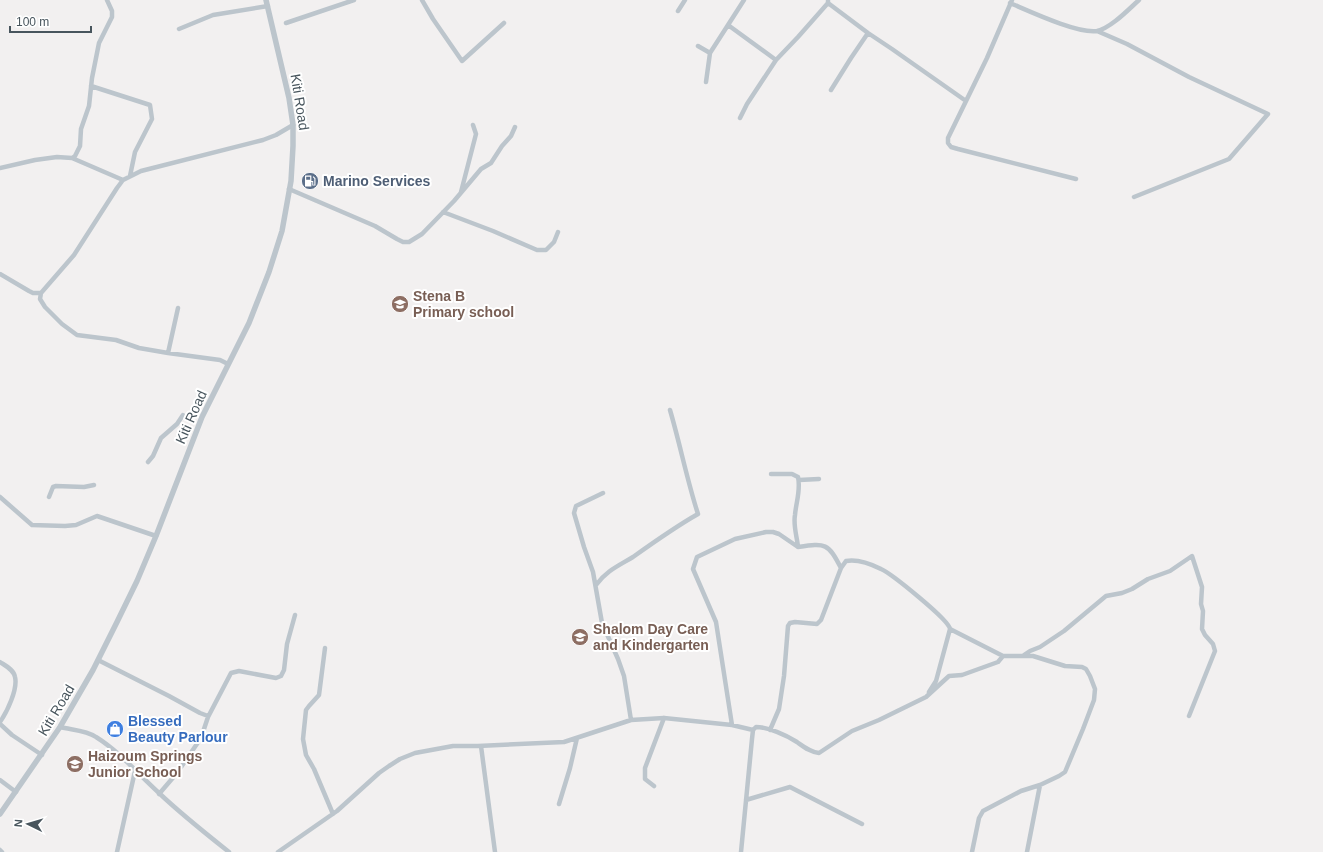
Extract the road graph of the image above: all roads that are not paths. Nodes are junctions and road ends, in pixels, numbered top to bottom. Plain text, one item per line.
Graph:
1 (107, 0) edge
2 (266, 0) edge
3 (354, 0) edge
4 (422, 0) edge
5 (685, 0) edge
6 (744, 0) edge
7 (1139, 0) edge
8 (827, 1) edge
9 (1011, 2) edge
10 (268, 6) junction
11 (678, 11) dead end
12 (286, 23) dead end
13 (504, 23) dead end
14 (728, 25) junction
15 (179, 29) dead end
16 (1097, 31) junction
17 (868, 33) junction
18 (698, 46) dead end
19 (710, 53) junction
20 (776, 60) junction
21 (706, 82) dead end
22 (91, 86) junction
23 (832, 90) dead end
24 (966, 101) junction
25 (740, 118) dead end
26 (293, 125) junction
27 (473, 125) dead end
28 (515, 127) dead end
29 (72, 158) junction
30 (0, 168) edge
31 (130, 176) junction
32 (1076, 178) dead end
33 (123, 180) junction
34 (289, 189) junction
35 (460, 193) junction
36 (1134, 197) dead end
37 (443, 212) junction
38 (558, 232) dead end
39 (0, 274) edge
40 (41, 293) junction
41 (178, 308) dead end
42 (168, 353) junction
43 (228, 364) junction
44 (670, 410) dead end
45 (182, 415) dead end
46 (148, 462) dead end
47 (771, 474) dead end
48 (819, 479) dead end
49 (799, 480) junction
50 (94, 485) dead end
51 (603, 493) dead end
52 (0, 497) edge
53 (49, 497) dead end
54 (156, 536) junction
55 (798, 547) junction
56 (841, 568) junction
57 (596, 585) junction
58 (295, 614) dead end
59 (950, 629) junction
60 (325, 648) dead end
61 (1024, 655) junction
62 (1003, 656) junction
63 (98, 660) junction
64 (0, 662) edge
65 (926, 697) junction
66 (208, 716) junction
67 (1189, 716) dead end
68 (664, 718) junction
69 (631, 720) junction
70 (0, 723) edge
71 (732, 725) junction
72 (60, 728) junction
73 (753, 730) junction
74 (770, 730) junction
75 (577, 738) junction
76 (481, 746) junction
77 (42, 755) junction
78 (135, 771) junction
79 (0, 780) edge
80 (1040, 785) junction
81 (654, 786) dead end
82 (16, 792) junction
83 (159, 794) junction
84 (746, 800) junction
85 (559, 804) dead end
86 (0, 814) edge
87 (333, 814) junction
88 (862, 824) dead end
89 (117, 852) edge
90 (229, 852) edge
91 (278, 852) edge
92 (495, 852) edge
93 (741, 852) edge
94 (972, 852) edge
95 (1027, 852) edge

1 - 22 street
2 - 10 street, Kiti Road
3 - 12 street
4 - 13 street
5 - 11 street
6 - 14 street
7 - 16 street
8 - 17 street
8 - 20 street
9 - 16 street
9 - 24 street
10 - 15 street
10 - 26 street, Kiti Road
14 - 19 street
14 - 20 street
16 - 36 street
17 - 23 street
17 - 24 street
18 - 19 street
19 - 21 street
20 - 25 street
22 - 29 street
22 - 31 street
24 - 32 street
26 - 31 street
26 - 34 street, Kiti Road
27 - 35 street
28 - 35 street
29 - 30 street
29 - 33 street
31 - 33 street
33 - 40 street
34 - 37 street
34 - 43 street, Kiti Road
35 - 37 street
37 - 38 street
39 - 40 street
40 - 42 street
41 - 42 street
42 - 43 street
43 - 54 street, Kiti Road
44 - 57 street
45 - 46 street
47 - 49 street
48 - 49 street
49 - 55 street
50 - 53 street
51 - 57 street
52 - 54 street
54 - 63 street, Kiti Road
55 - 56 street
55 - 71 street
56 - 59 street
56 - 74 street
57 - 69 street
58 - 66 street
59 - 62 street
59 - 65 street
60 - 87 street
61 - 62 street
61 - 67 street
61 - 80 street
62 - 65 street
63 - 66 street
63 - 72 street, Kiti Road
64 - 70 street
65 - 74 street
66 - 83 street
68 - 69 street
68 - 71 street
68 - 81 street
69 - 75 street
70 - 77 street
71 - 73 street
72 - 77 street, Kiti Road
72 - 78 street
73 - 74 street
73 - 84 street
75 - 76 street
75 - 85 street
76 - 87 street
76 - 92 street
77 - 82 street, Kiti Road
78 - 83 street
78 - 89 street
79 - 82 street
80 - 94 street
80 - 95 street
82 - 86 street, Kiti Road
83 - 90 street
84 - 88 street
84 - 93 street
87 - 91 street

